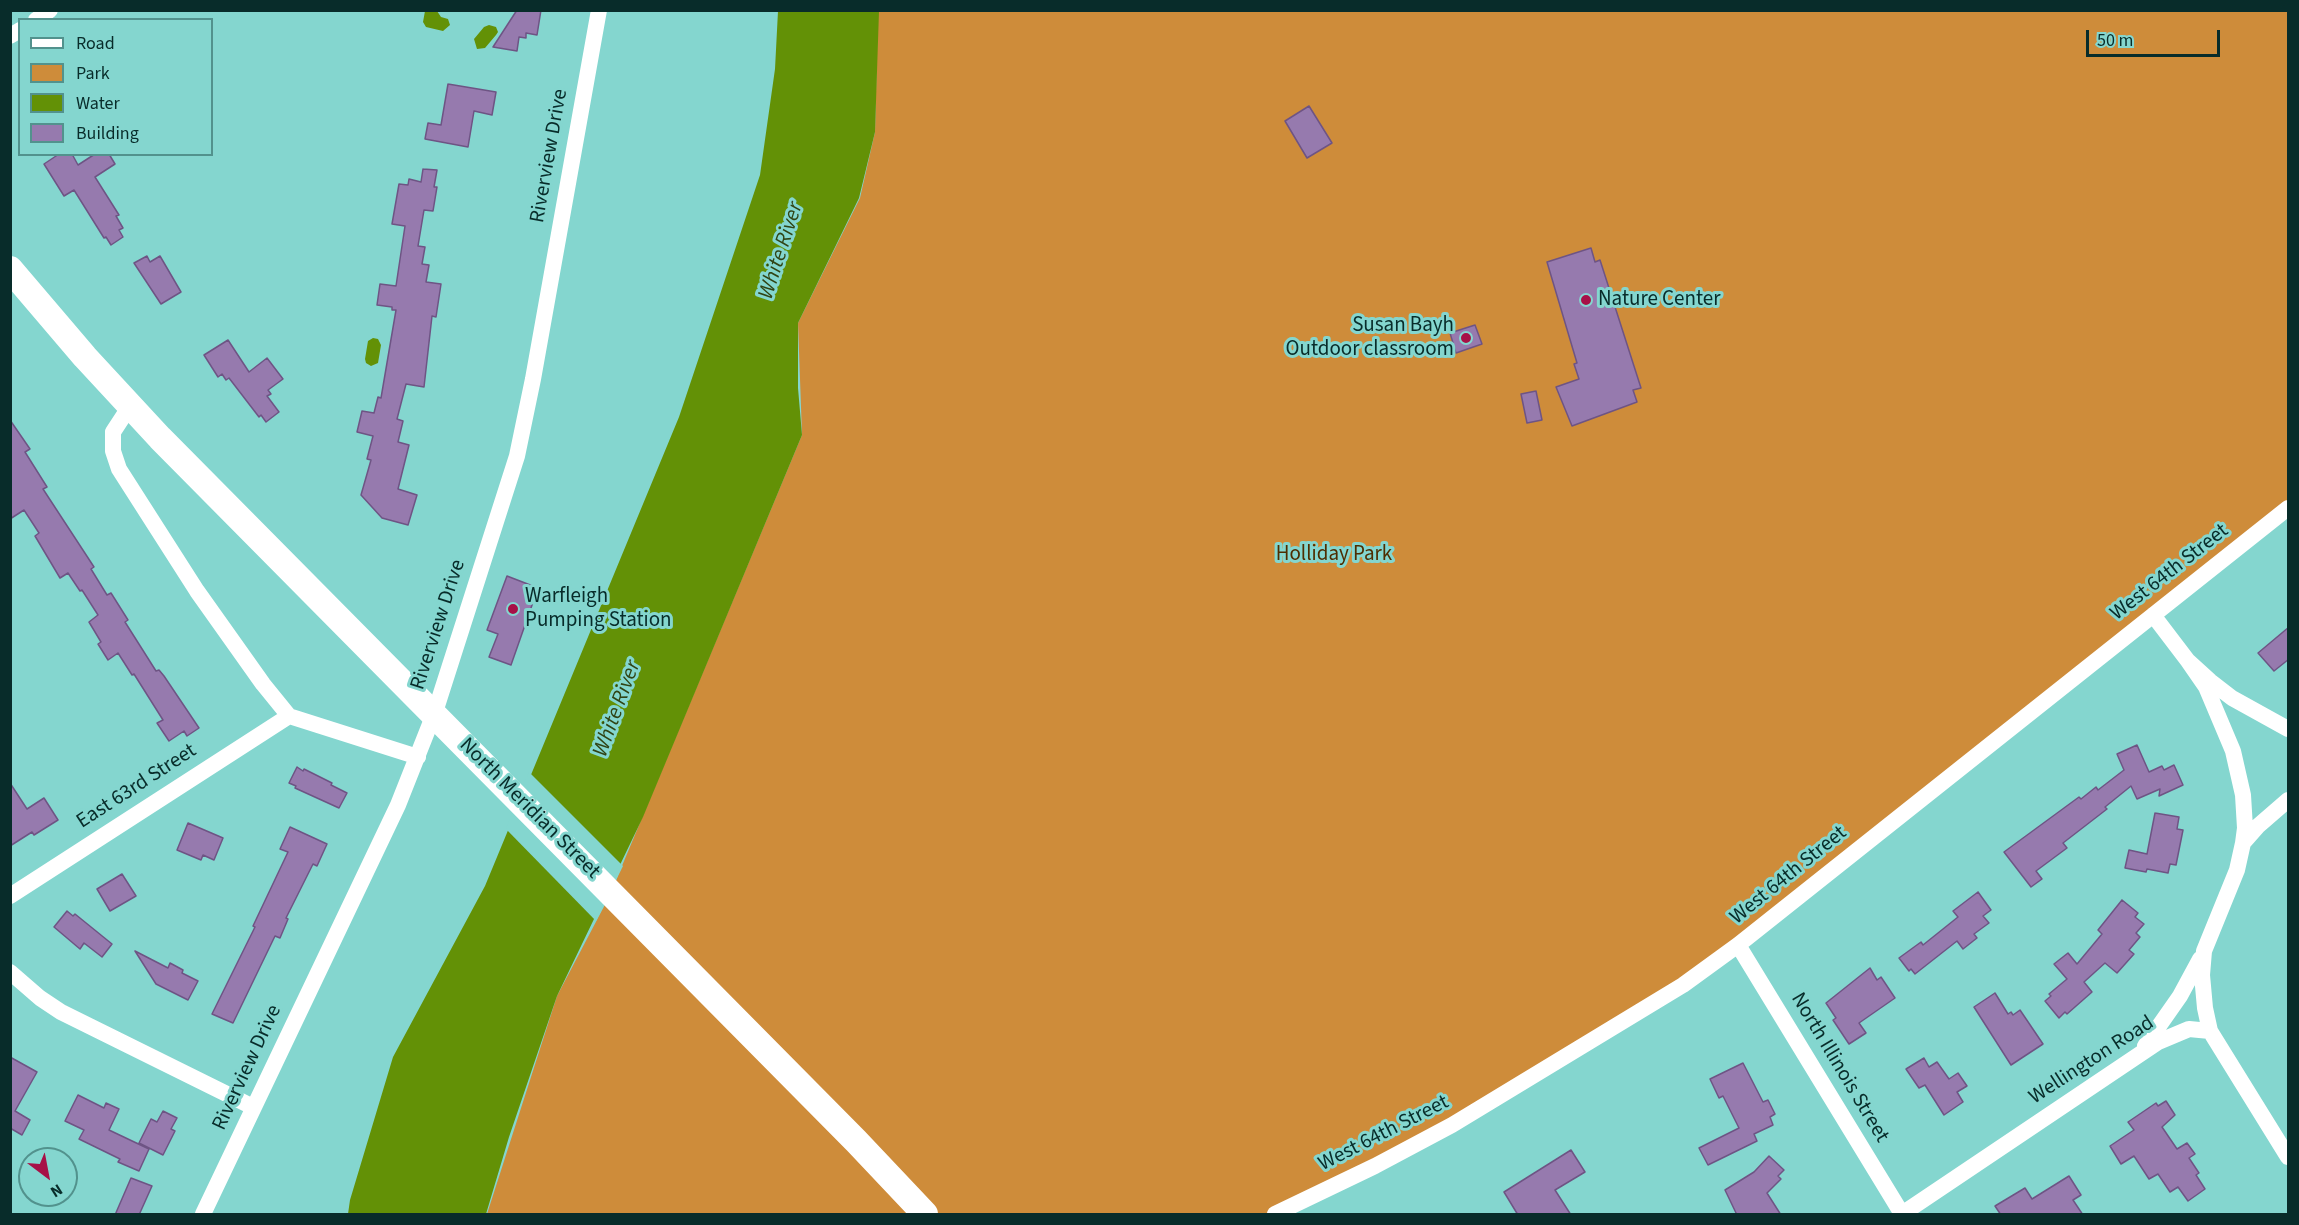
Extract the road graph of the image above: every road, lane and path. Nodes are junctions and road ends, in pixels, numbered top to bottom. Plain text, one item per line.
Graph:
1 (599, 10) edge
2 (10, 269) edge
3 (130, 406) junction
4 (2289, 508) edge
5 (2153, 615) junction
6 (2188, 661) junction
7 (289, 716) junction
8 (2289, 729) edge
9 (418, 757) junction
10 (2289, 800) edge
11 (2243, 843) junction
12 (10, 896) edge
13 (1738, 945) junction
14 (2205, 951) junction
15 (10, 972) edge
16 (2210, 1031) junction
17 (2129, 1061) junction
18 (253, 1107) junction
19 (2289, 1157) edge
20 (1902, 1214) edge
21 (203, 1215) edge
22 (925, 1215) edge
23 (1275, 1215) edge

1 - 9 street, Riverview Drive
2 - 3 main road, North Meridian Street
3 - 7 street
3 - 22 main road, North Meridian Street
4 - 5 street, West 64th Street
5 - 6 street
5 - 13 street, West 64th Street
6 - 8 street
6 - 11 street
7 - 9 street
7 - 12 street, East 63rd Street
9 - 18 street, Riverview Drive
10 - 11 street
11 - 14 street
13 - 20 street, North Illinois Street
13 - 23 street, West 64th Street
14 - 16 street
14 - 17 street
15 - 18 street
16 - 17 street, Wellington Road
16 - 19 street
17 - 20 street, Wellington Road
18 - 21 street, Riverview Drive

